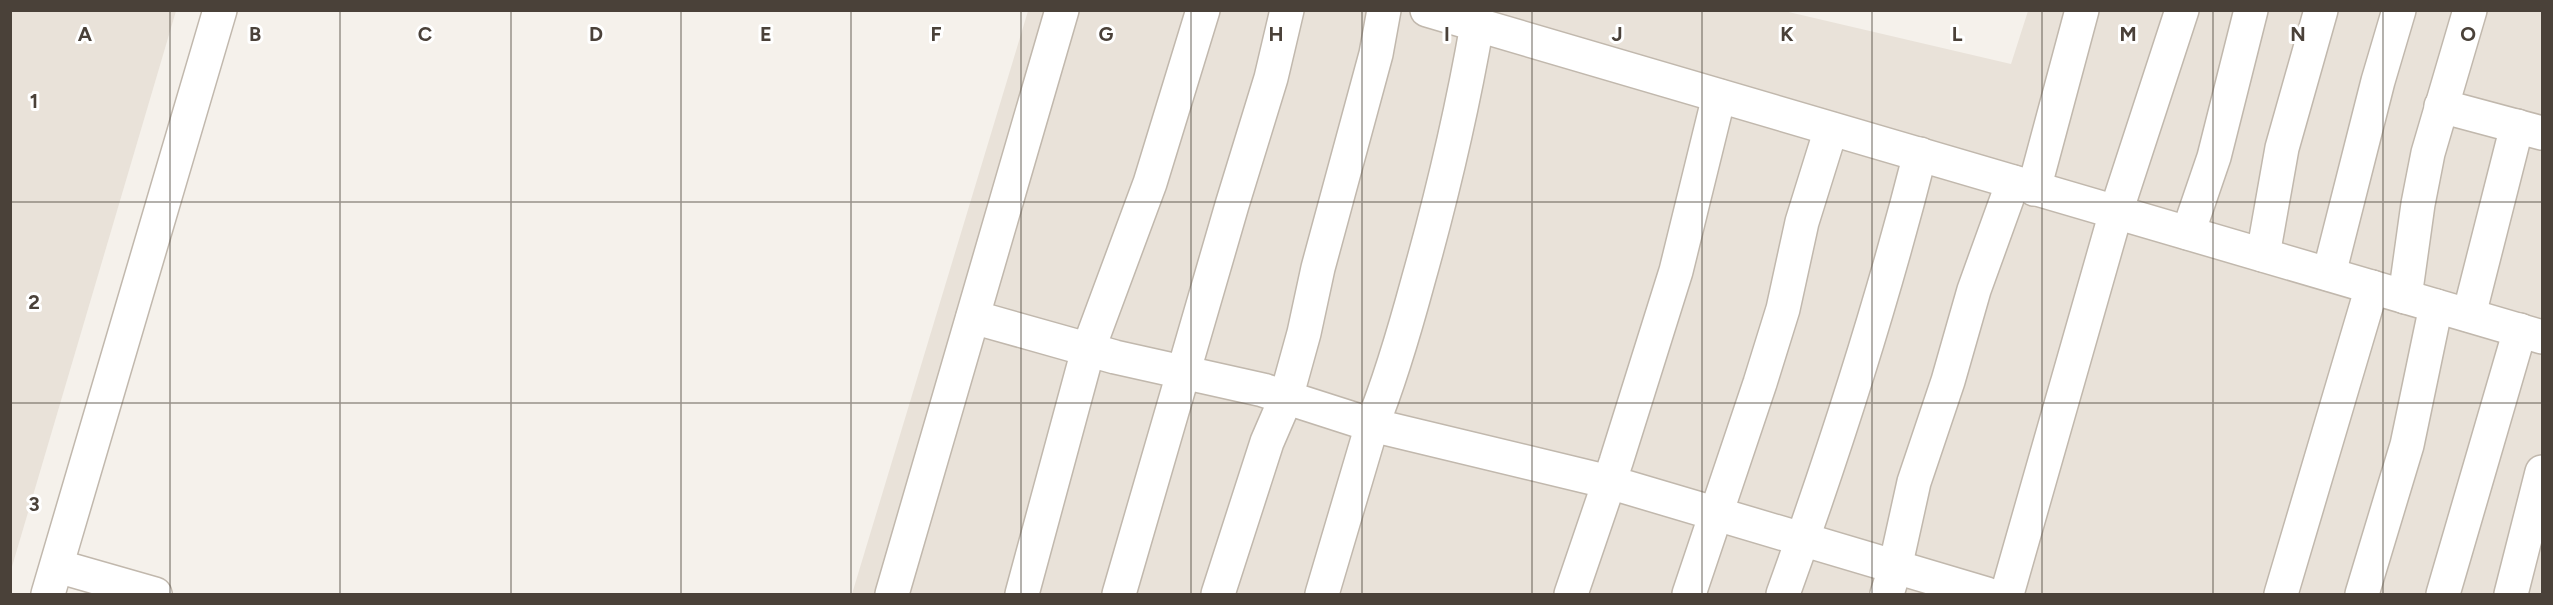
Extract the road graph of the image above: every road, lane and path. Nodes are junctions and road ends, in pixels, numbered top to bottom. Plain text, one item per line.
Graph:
1 (220, 10) edge
2 (1062, 10) edge
3 (1203, 10) edge
4 (1287, 10) edge
5 (1384, 10) edge
6 (1426, 10) edge
7 (2082, 10) edge
8 (2182, 10) edge
9 (2252, 10) edge
10 (2321, 10) edge
11 (2399, 10) edge
12 (2470, 10) edge
13 (1477, 25) junction
14 (1719, 96) junction
15 (2440, 106) junction
16 (1831, 129) junction
17 (2530, 130) edge
18 (1920, 154) junction
19 (2024, 185) junction
20 (2116, 212) junction
21 (2188, 233) junction
22 (2263, 255) junction
23 (2329, 274) junction
24 (2372, 286) junction
25 (2421, 301) junction
26 (2469, 315) junction
27 (973, 317) junction
28 (2535, 328) edge
29 (1088, 350) junction
30 (1185, 373) junction
31 (1286, 398) junction
32 (1372, 425) junction
33 (2542, 472) edge
34 (1609, 482) junction
35 (1717, 513) junction
36 (1802, 540) junction
37 (52, 580) edge
38 (1891, 581) edge
39 (155, 594) edge
40 (892, 594) edge
41 (1022, 594) edge
42 (1119, 594) edge
43 (1218, 594) edge
44 (1322, 594) edge
45 (1571, 594) edge
46 (1689, 594) edge
47 (1783, 594) edge
48 (1987, 594) edge
49 (2007, 594) edge
50 (2281, 594) edge
51 (2362, 594) edge
52 (2443, 594) edge
53 (2511, 594) edge

1 - 37 street
2 - 27 street
3 - 29 street
4 - 30 street
5 - 31 street
6 - 13 street
7 - 19 street
8 - 20 street
9 - 21 street
10 - 22 street
11 - 23 street
12 - 15 street
13 - 14 street
13 - 32 street
14 - 16 street
14 - 34 street
15 - 17 street
15 - 25 street
16 - 18 street
16 - 35 street
17 - 26 street
18 - 19 street
18 - 36 street
19 - 20 street
19 - 38 street
20 - 21 street
20 - 49 street
21 - 22 street
22 - 23 street
23 - 24 street
24 - 25 street
24 - 50 street
25 - 26 street
25 - 51 street
26 - 28 street
27 - 29 street
27 - 40 street
28 - 52 street
29 - 30 street
29 - 41 street
30 - 31 street
30 - 42 street
31 - 32 street
31 - 43 street
32 - 34 street
32 - 44 street
33 - 53 street
34 - 35 street
34 - 45 street
35 - 36 street
35 - 46 street
36 - 38 street
36 - 47 street
37 - 39 street
38 - 48 street

